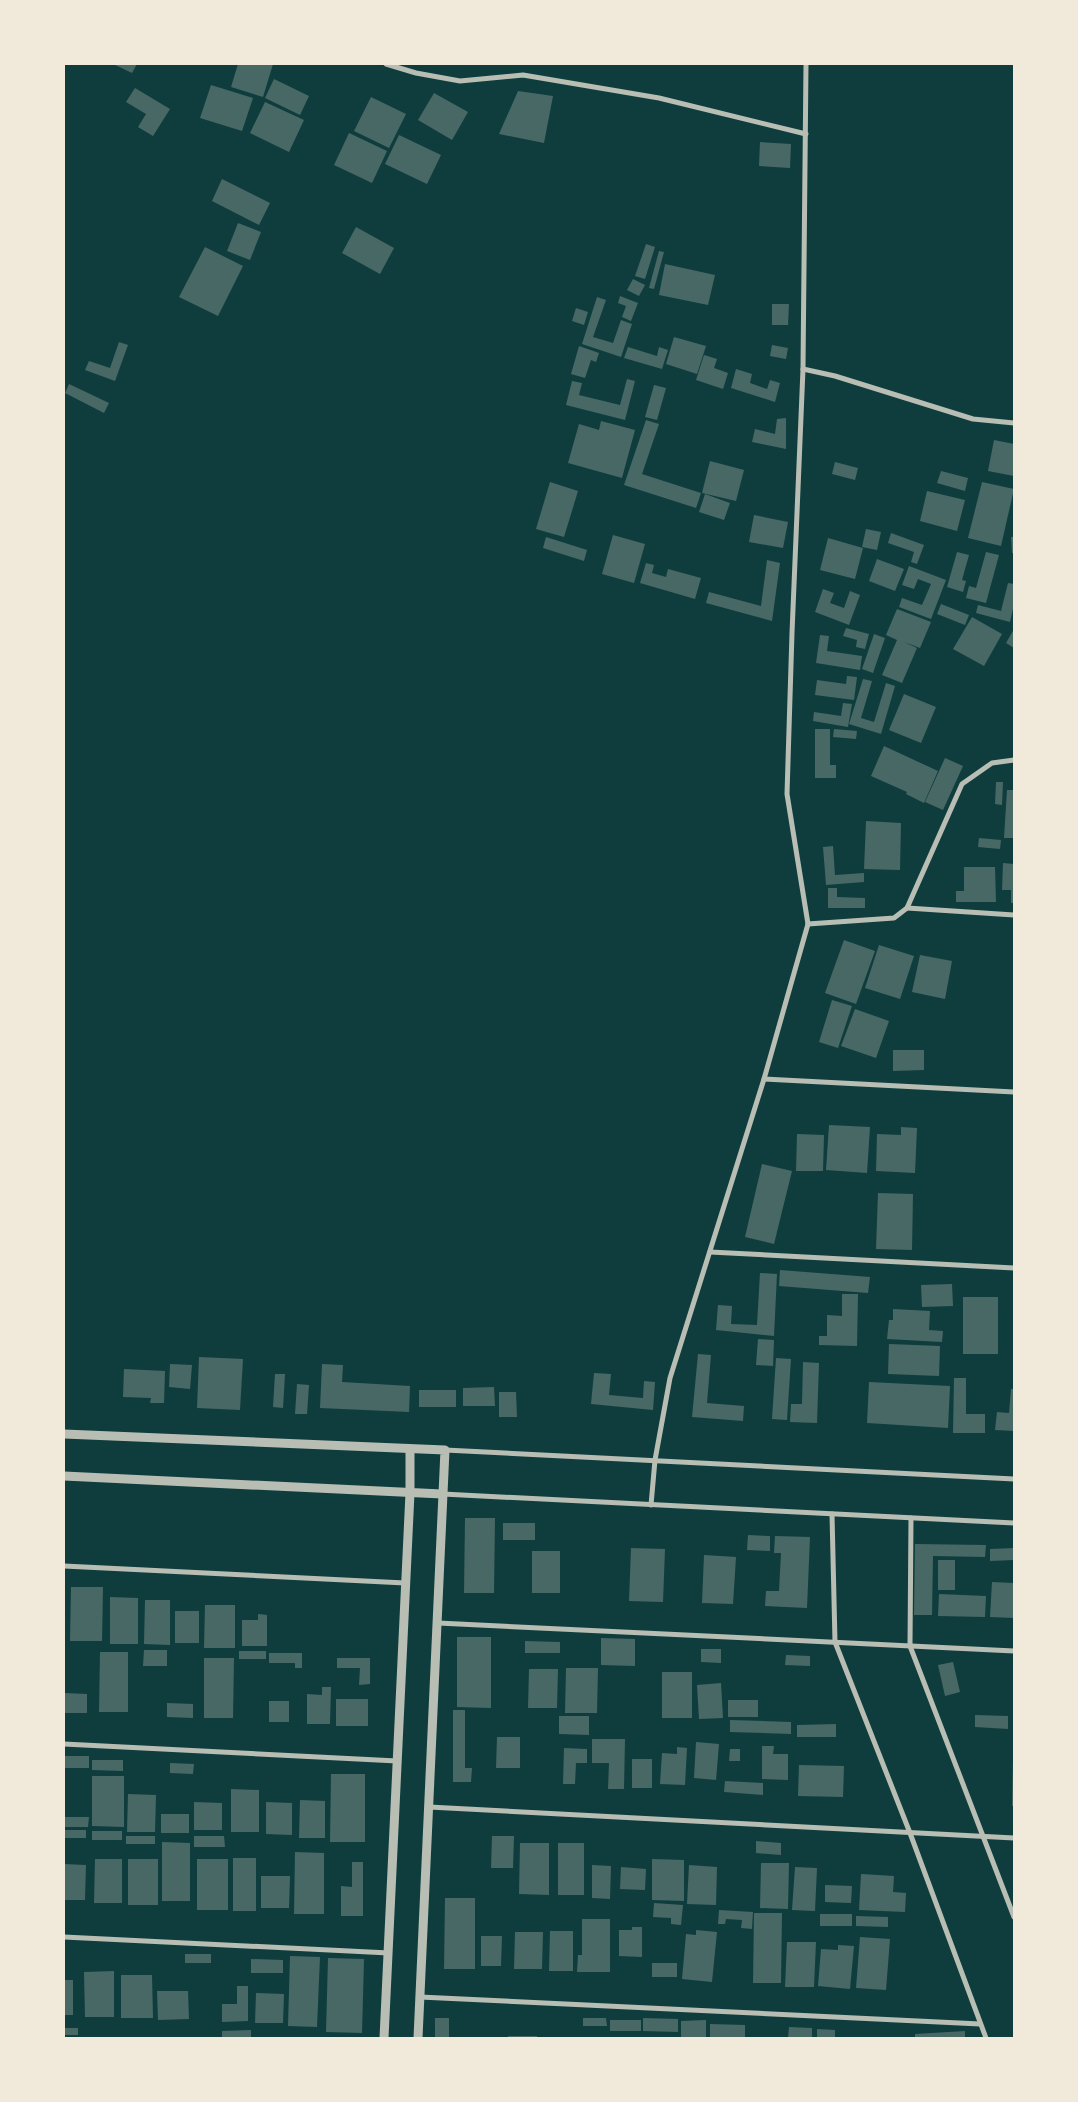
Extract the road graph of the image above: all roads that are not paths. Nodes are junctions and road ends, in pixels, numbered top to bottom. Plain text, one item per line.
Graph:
1 (386, 64) edge
2 (806, 64) edge
3 (806, 134) junction
4 (803, 369) junction
5 (1014, 423) edge
6 (1014, 760) edge
7 (908, 908) junction
8 (1014, 915) edge
9 (808, 924) junction
10 (764, 1079) junction
11 (1014, 1092) edge
12 (710, 1252) junction
13 (1014, 1268) edge
14 (64, 1434) edge
15 (410, 1449) junction
16 (445, 1450) junction
17 (655, 1460) junction
18 (64, 1476) edge
19 (1014, 1479) edge
20 (410, 1493) junction
21 (442, 1494) junction
22 (651, 1505) junction
23 (832, 1514) junction
24 (911, 1518) junction
25 (1014, 1524) edge
26 (64, 1566) edge
27 (405, 1583) junction
28 (438, 1623) junction
29 (835, 1642) junction
30 (910, 1646) junction
31 (1014, 1651) edge
32 (64, 1744) edge
33 (397, 1761) junction
34 (429, 1807) junction
35 (910, 1833) junction
36 (983, 1837) junction
37 (1014, 1838) edge
38 (1014, 1917) edge
39 (64, 1937) edge
40 (389, 1953) junction
41 (420, 1997) junction
42 (980, 2024) junction
43 (384, 2038) edge
44 (418, 2038) edge
45 (986, 2038) edge

1 - 3 street
2 - 3 street
3 - 4 street
4 - 5 street
4 - 9 street
6 - 7 street
7 - 8 street
7 - 9 street
9 - 10 street
10 - 11 street
10 - 12 street
12 - 13 street
12 - 17 street
14 - 15 street
15 - 16 street
15 - 20 street
16 - 17 street
16 - 21 street
17 - 19 street
17 - 22 street
18 - 20 street
20 - 21 street
20 - 27 street
21 - 22 street
21 - 28 street
22 - 23 street
23 - 24 street
23 - 29 street
24 - 25 street
24 - 30 street
26 - 27 street
27 - 33 street
28 - 29 street
28 - 34 street
29 - 30 street
29 - 35 street
30 - 31 street
30 - 36 street
32 - 33 street
33 - 40 street
34 - 35 street
34 - 41 street
35 - 36 street
35 - 42 street
36 - 37 street
36 - 38 street
39 - 40 street
40 - 43 street
41 - 42 street
41 - 44 street
42 - 45 street

